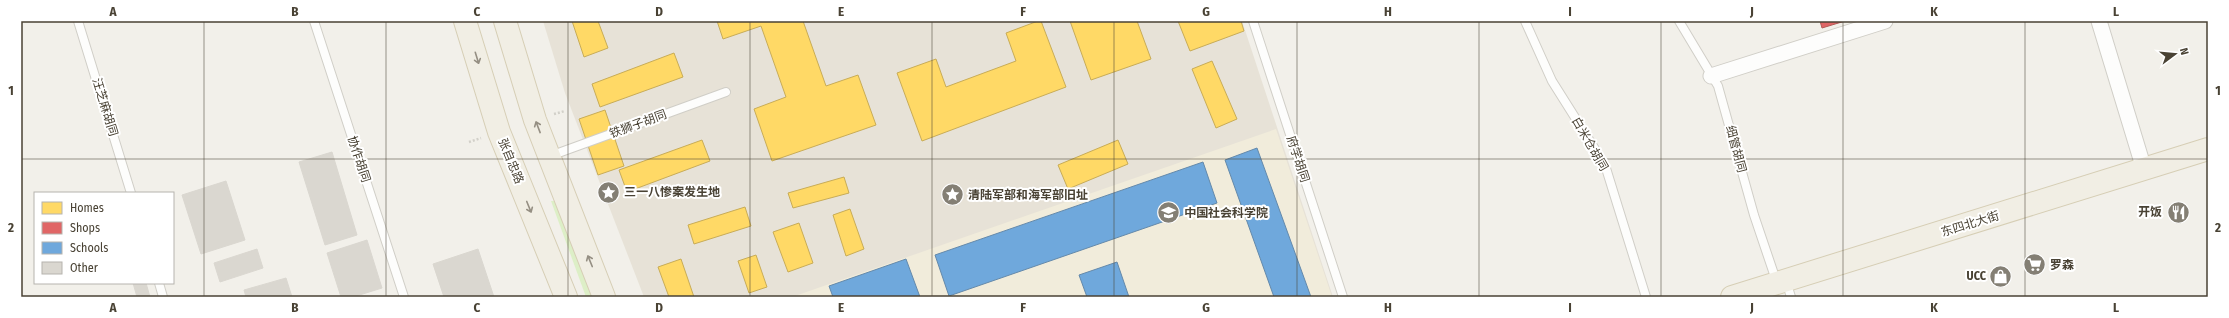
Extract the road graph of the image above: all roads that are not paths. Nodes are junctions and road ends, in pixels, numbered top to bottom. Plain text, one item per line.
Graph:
1 (78, 21) edge
2 (314, 21) edge
3 (465, 21) edge
4 (505, 21) edge
5 (1253, 21) edge
6 (1525, 21) edge
7 (1679, 21) edge
8 (1885, 21) edge
9 (2099, 21) edge
10 (1711, 76) junction
11 (726, 92) dead end
12 (2208, 149) edge
13 (549, 156) junction
14 (2144, 169) junction
15 (131, 192) edge
16 (159, 284) edge
17 (1785, 287) edge
18 (163, 297) edge
19 (404, 297) edge
20 (566, 297) edge
21 (604, 297) edge
22 (1343, 297) edge
23 (1646, 297) edge
24 (1732, 297) edge

1 - 15 lane, 汪芝麻胡同
2 - 19 lane, 协作胡同
3 -> 20 main road, 张自忠路
13 -> 4 main road
5 - 22 lane, 府学胡同
6 - 23 lane, 白米仓胡同
7 - 10 lane, 细管胡同
8 - 10 street
9 - 14 street
10 - 17 lane, 细管胡同
11 - 13 lane, 铁狮子胡同
12 - 14 main road, 东四北大街
21 -> 13 main road
14 - 17 main road, 东四北大街
16 - 18 lane
17 - 24 main road, 东四北大街

